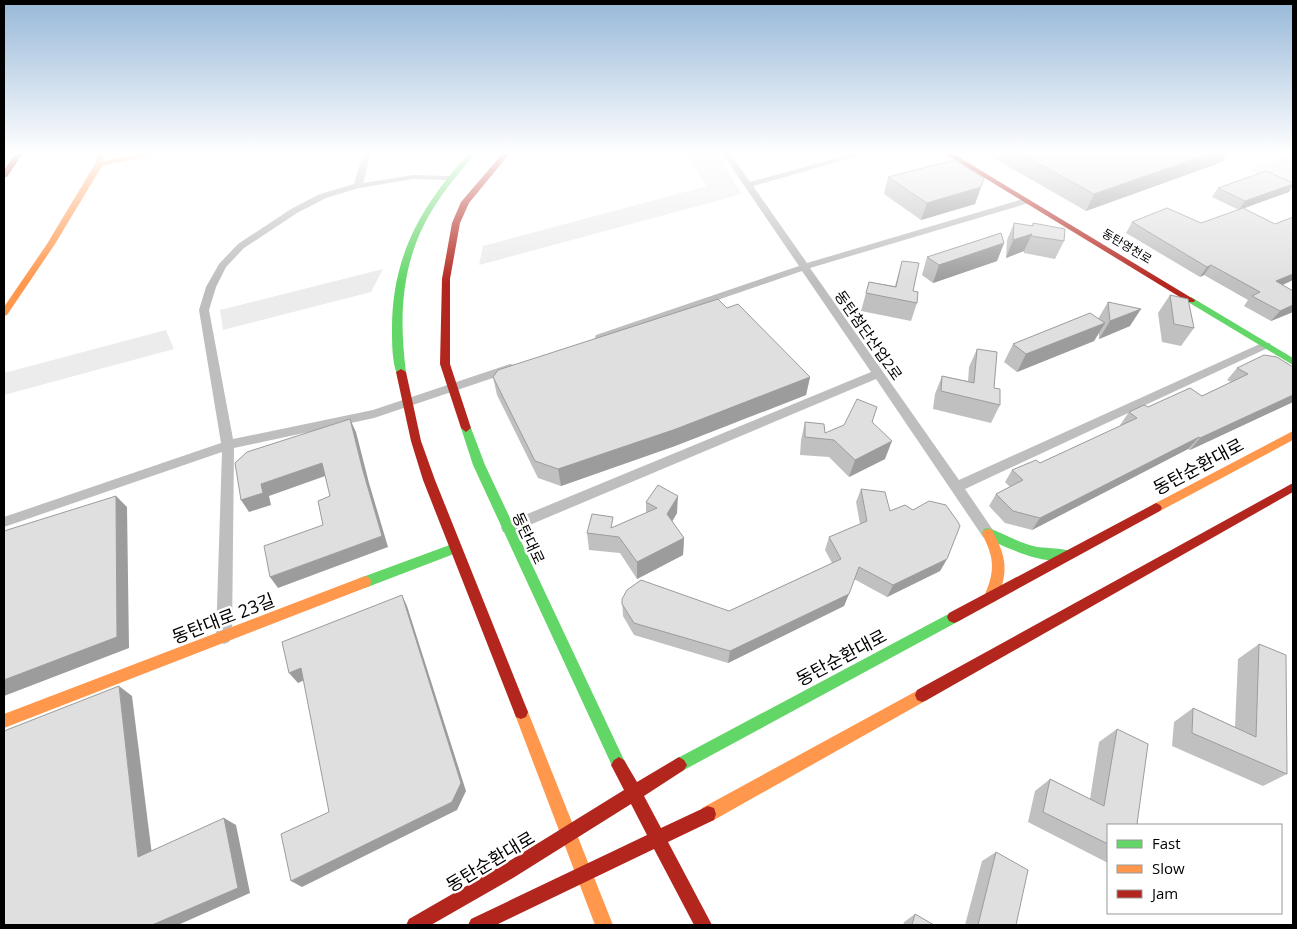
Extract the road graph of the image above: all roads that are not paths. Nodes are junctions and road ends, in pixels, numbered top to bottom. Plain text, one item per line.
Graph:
1 (79, 196) edge
2 (323, 196) edge
3 (434, 196) edge
4 (470, 196) edge
5 (756, 196) edge
6 (1018, 196) edge
7 (1026, 201) junction
8 (804, 267) junction
9 (4, 314) edge
10 (591, 340) edge
11 (1266, 345) junction
12 (1293, 362) edge
13 (517, 366) edge
14 (878, 374) junction
15 (452, 388) junction
16 (406, 404) junction
17 (1293, 435) edge
18 (228, 445) junction
19 (956, 487) junction
20 (1293, 487) edge
21 (4, 522) edge
22 (508, 528) junction
23 (988, 533) junction
24 (455, 548) junction
25 (1070, 555) junction
26 (991, 597) junction
27 (224, 637) junction
28 (4, 721) edge
29 (634, 793) junction
30 (569, 833) junction
31 (658, 837) junction
32 (584, 872) junction
33 (414, 925) edge
34 (477, 925) edge
35 (604, 925) edge
36 (703, 925) edge

1 - 9 main road
2 - 18 street
3 - 16 main road
4 - 15 main road, 동탄대로
5 - 8 street, 동탄첨단산업2로
6 - 7 main road, 동탄영천로
7 - 8 street
7 - 11 main road, 동탄영천로
8 - 10 street
8 - 14 street, 동탄첨단산업2로
11 - 12 main road, 동탄영천로
11 - 19 street
13 - 15 street
14 - 19 street, 동탄첨단산업2로
14 - 22 street
15 - 16 street
15 - 22 main road, 동탄대로
16 - 18 street
16 - 24 main road
17 - 25 main road, 동탄순환대로
18 - 21 street
18 - 27 street
19 - 23 street, 동탄첨단산업2로
20 - 31 main road
22 - 29 main road, 동탄대로
23 - 25 main road
23 - 26 main road
24 - 27 main road, 동탄대로 23길
24 - 30 main road
25 - 26 main road, 동탄순환대로
26 - 29 main road, 동탄순환대로
27 - 28 main road, 동탄대로 23길
29 - 30 main road, 동탄순환대로
29 - 31 main road, 동탄대로
30 - 32 main road
30 - 33 main road, 동탄순환대로
31 - 32 main road
31 - 36 main road, 동탄대로
32 - 34 main road
32 - 35 main road

